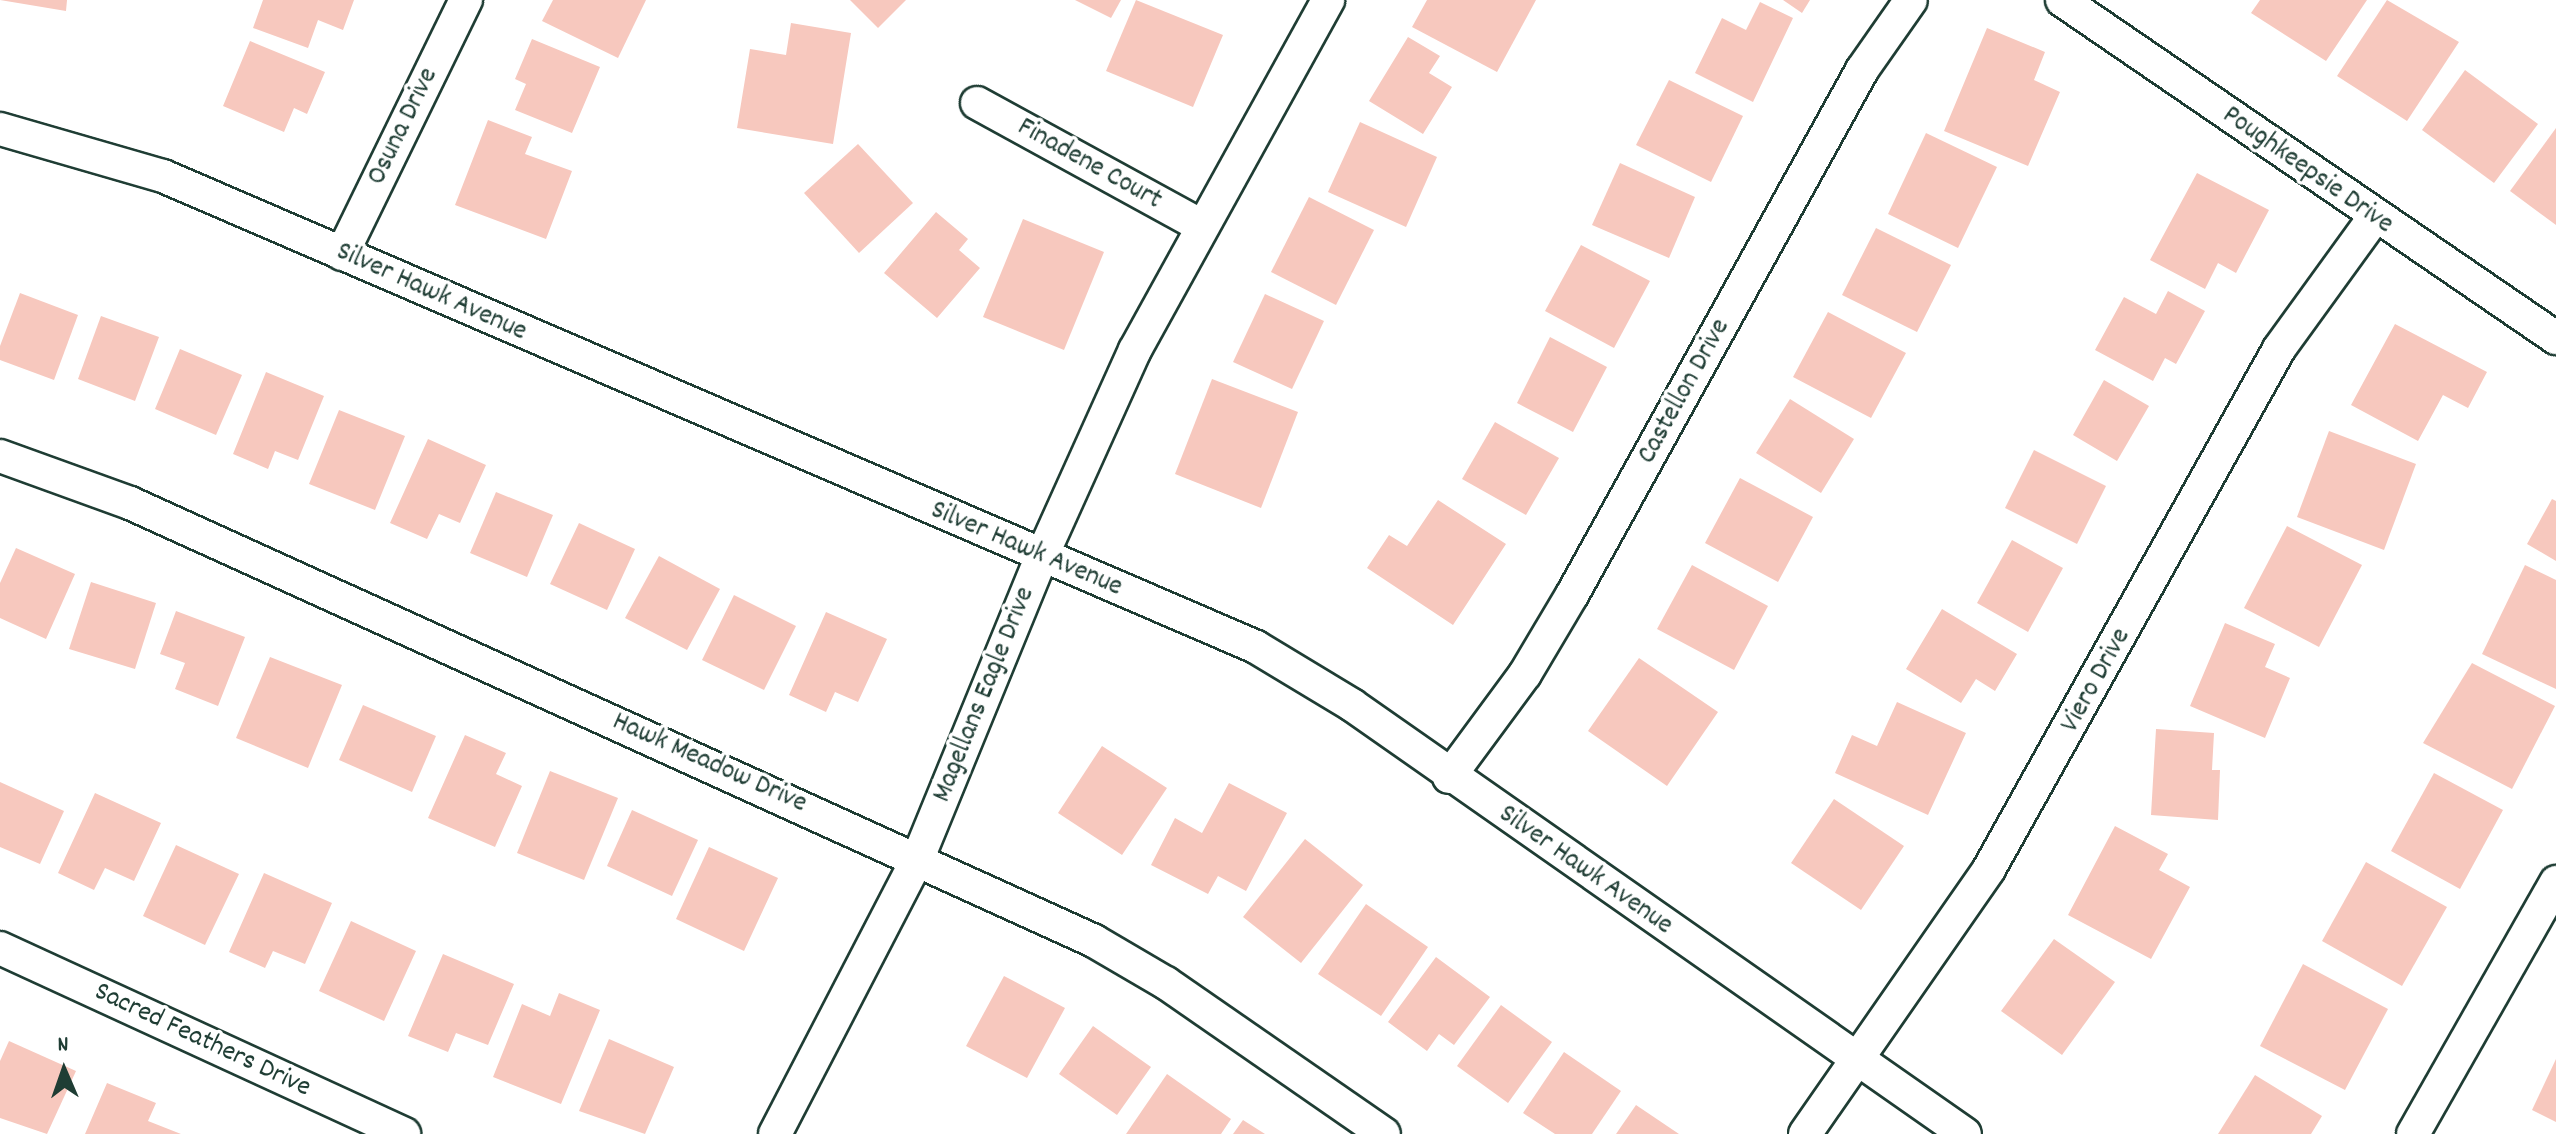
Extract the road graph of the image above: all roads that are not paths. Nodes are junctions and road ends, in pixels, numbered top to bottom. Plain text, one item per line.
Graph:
1 (466, 0) edge
2 (1328, 0) edge
3 (1911, 0) edge
4 (2062, 0) edge
5 (977, 103) dead end
6 (0, 129) edge
7 (2374, 218) junction
8 (1202, 226) junction
9 (342, 254) junction
10 (2556, 338) edge
11 (0, 456) edge
12 (1041, 558) junction
13 (1449, 777) junction
14 (918, 858) junction
15 (2556, 882) edge
16 (0, 948) edge
17 (1857, 1060) junction
18 (404, 1134) edge
19 (775, 1134) edge
20 (1384, 1134) edge
21 (1805, 1134) edge
22 (1965, 1134) edge
23 (2413, 1134) edge

1 - 9 street, Osuna Drive
2 - 8 street, Magellans Eagle Drive
3 - 13 street, Castellon Drive
4 - 7 street, Poughkeepsie Drive
5 - 8 street, Finadene Court
6 - 9 street, Silver Hawk Avenue
7 - 10 street, Poughkeepsie Drive
7 - 17 street, Viero Drive
8 - 12 street, Magellans Eagle Drive
9 - 12 street, Silver Hawk Avenue
11 - 14 street, Hawk Meadow Drive
12 - 13 street, Silver Hawk Avenue
12 - 14 street, Magellans Eagle Drive
13 - 17 street, Silver Hawk Avenue
14 - 19 street, Magellans Eagle Drive
14 - 20 street, Hawk Meadow Drive
15 - 23 street
16 - 18 street, Sacred Feathers Drive
17 - 21 street, Viero Drive
17 - 22 street, Silver Hawk Avenue

